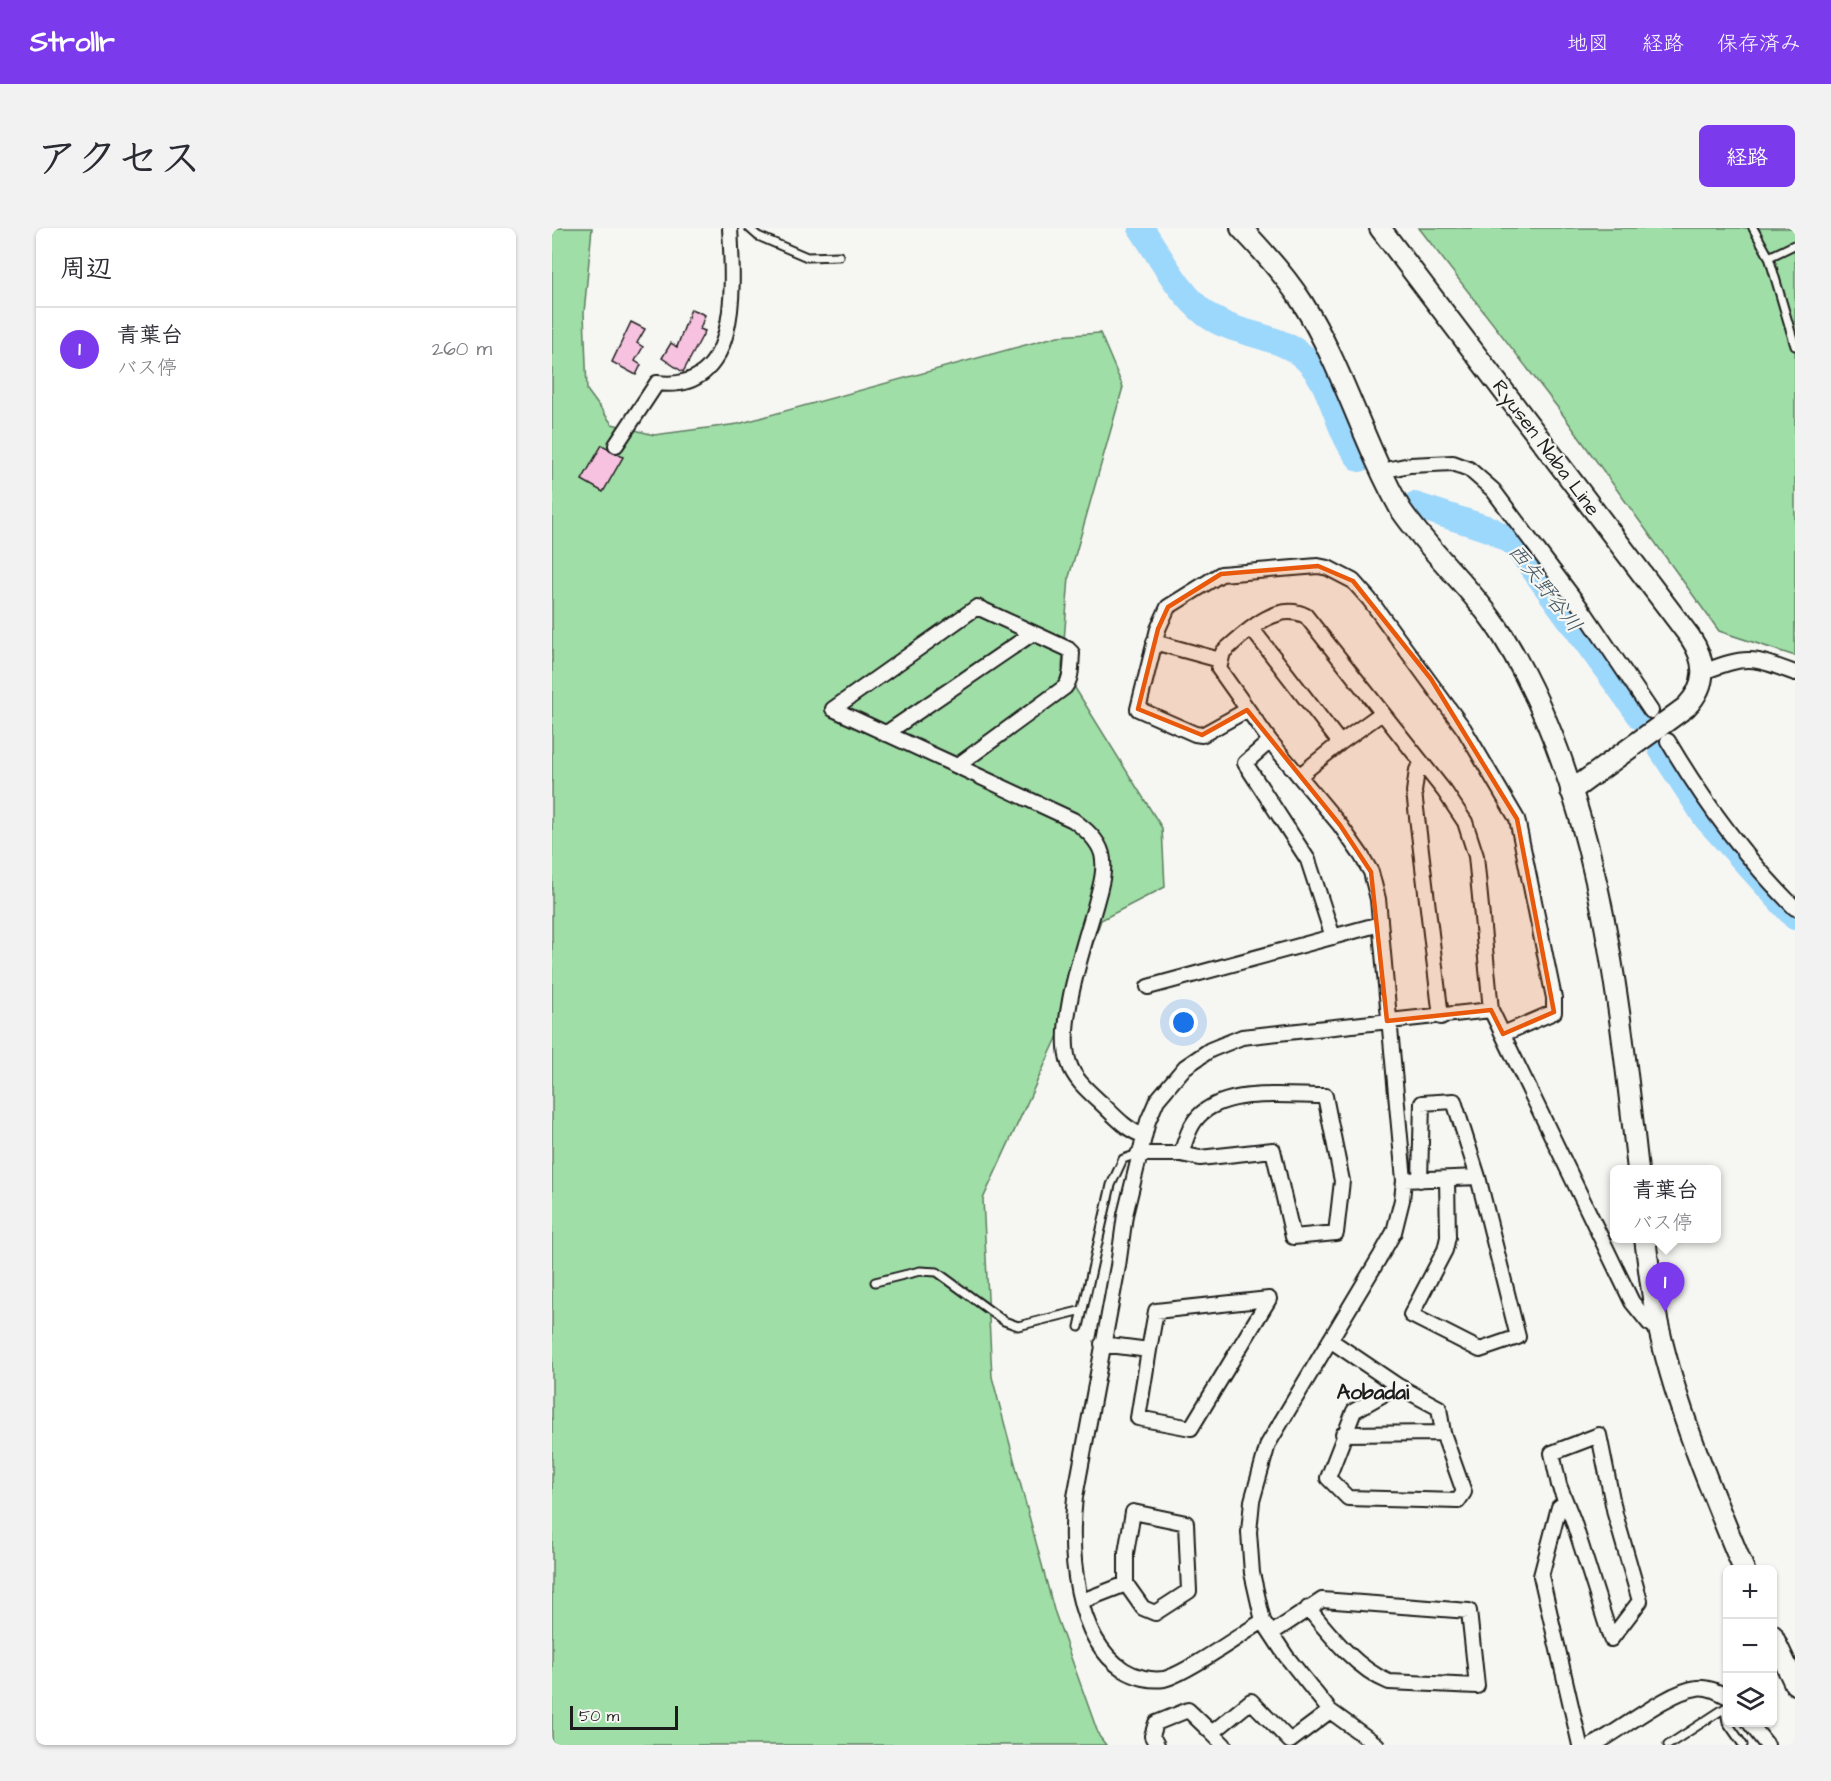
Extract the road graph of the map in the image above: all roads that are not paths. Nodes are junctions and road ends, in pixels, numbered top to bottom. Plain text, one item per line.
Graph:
1 (730, 228) edge
2 (749, 228) edge
3 (1241, 228) edge
4 (1380, 228) edge
5 (1753, 228) edge
6 (1794, 245) edge
7 (839, 256) dead end
8 (1769, 257) junction
9 (1795, 346) edge
10 (616, 446) dead end
11 (1381, 471) junction
12 (1252, 629) junction
13 (1033, 633) junction
14 (1154, 642) junction
15 (1220, 660) junction
16 (1703, 672) junction
17 (1795, 673) edge
18 (1247, 710) junction
19 (1650, 711) dead end
20 (1382, 713) junction
21 (885, 734) junction
22 (1270, 741) junction
23 (1668, 741) dead end
24 (1340, 743) junction
25 (1422, 763) junction
26 (957, 766) junction
27 (1299, 776) junction
28 (1571, 791) junction
29 (1795, 908) edge
30 (1380, 924) junction
31 (1333, 937) junction
32 (1148, 987) dead end
33 (1491, 1010) junction
34 (1441, 1017) junction
35 (1387, 1021) junction
36 (1503, 1034) junction
37 (1142, 1136) junction
38 (1138, 1154) junction
39 (1181, 1154) junction
40 (1637, 1165) edge
41 (1478, 1177) junction
42 (1420, 1179) junction
43 (1447, 1179) junction
44 (1404, 1180) junction
45 (1646, 1243) edge
46 (875, 1282) dead end
47 (1083, 1310) junction
48 (1079, 1327) dead end
49 (1659, 1329) junction
50 (1330, 1340) junction
51 (1102, 1344) junction
52 (1149, 1350) junction
53 (1398, 1386) junction
54 (1443, 1433) junction
55 (1343, 1434) junction
56 (1565, 1503) junction
57 (1742, 1565) edge
58 (1126, 1584) junction
59 (1082, 1601) junction
60 (1308, 1608) junction
61 (1263, 1621) junction
62 (1272, 1634) junction
63 (1777, 1644) edge
64 (1795, 1684) edge
65 (1723, 1701) edge
66 (1723, 1708) edge
67 (1330, 1711) junction
68 (1730, 1727) edge
69 (1753, 1727) edge
70 (1212, 1733) junction
71 (1289, 1743) edge
72 (1157, 1745) edge
73 (1224, 1745) edge
74 (1377, 1745) edge
75 (1580, 1745) edge
76 (1593, 1745) edge
77 (1668, 1745) edge
78 (1743, 1745) edge
79 (1767, 1745) edge

1 - 10 street
2 - 7 lane
3 - 11 street
4 - 16 street, Ryusen Naba Line
5 - 8 lane
6 - 8 lane
8 - 9 lane
11 - 19 street
11 - 28 street
12 - 15 street
12 - 20 street
12 - 24 street
13 - 21 street
13 - 21 street
13 - 26 street
14 - 15 street
14 - 18 street
14 - 36 street
15 - 18 street
16 - 17 street
16 - 28 street
18 - 22 street
20 - 24 street
20 - 25 street
21 - 26 street
22 - 27 street
22 - 31 street
23 - 29 street
24 - 27 street
25 - 33 street
25 - 34 street
26 - 37 street
27 - 30 street
28 - 40 street
30 - 31 street
30 - 35 street
31 - 32 street
33 - 34 street
33 - 36 street
34 - 35 street
35 - 37 street
35 - 44 street
36 - 49 street
37 - 38 street
38 - 39 street
38 - 47 lane
38 - 51 street
39 - 39 street
41 - 42 street
41 - 43 street
41 - 43 street
42 - 43 street
42 - 44 street
44 - 50 street
45 - 49 street
46 - 47 lane
47 - 48 lane
49 - 57 street
50 - 53 street
50 - 61 street
51 - 52 street
51 - 59 street
52 - 52 street
53 - 54 street
53 - 55 street
54 - 55 street
54 - 55 street
56 - 56 street
56 - 75 street
58 - 58 street
58 - 59 street
59 - 61 street
60 - 60 street
60 - 62 street
61 - 62 street
62 - 67 street
63 - 64 street
65 - 76 street
66 - 77 lane
67 - 71 street
67 - 74 street
68 - 78 lane
69 - 79 street
70 - 71 street
70 - 72 street
70 - 73 street

